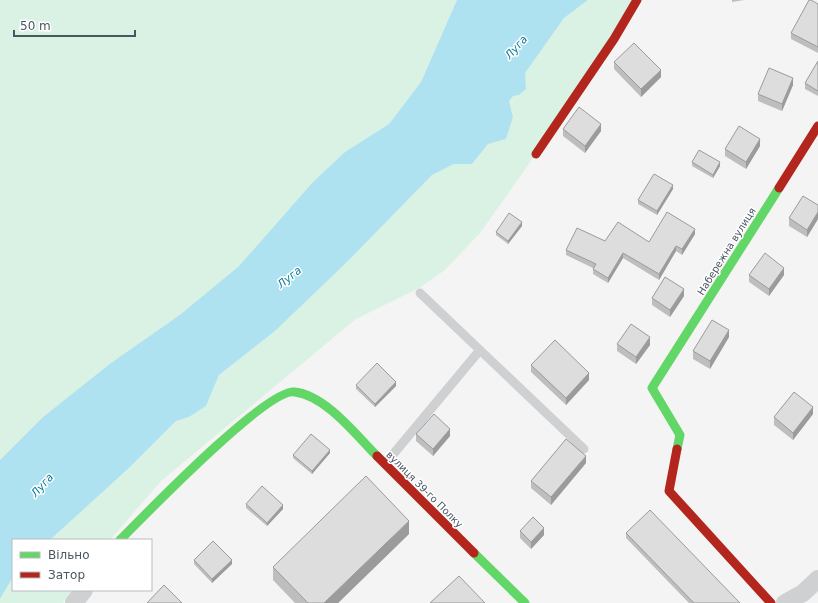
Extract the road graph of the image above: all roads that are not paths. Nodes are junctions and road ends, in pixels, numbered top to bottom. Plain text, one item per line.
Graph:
1 (637, 0) edge
2 (818, 126) edge
3 (536, 154) dead end
4 (420, 292) dead end
5 (480, 350) junction
6 (584, 449) dead end
7 (385, 464) junction
8 (121, 539) edge
9 (818, 579) edge
10 (83, 591) edge
11 (74, 603) edge
12 (525, 603) edge
13 (771, 603) edge
14 (785, 603) edge

1 - 3 street
2 - 13 street, Набережна вулиця
4 - 5 lane
5 - 6 lane
5 - 7 lane
7 - 8 street, вулиця 39-го Полку
7 - 12 street, вулиця 39-го Полку
9 - 14 street
10 - 11 street

